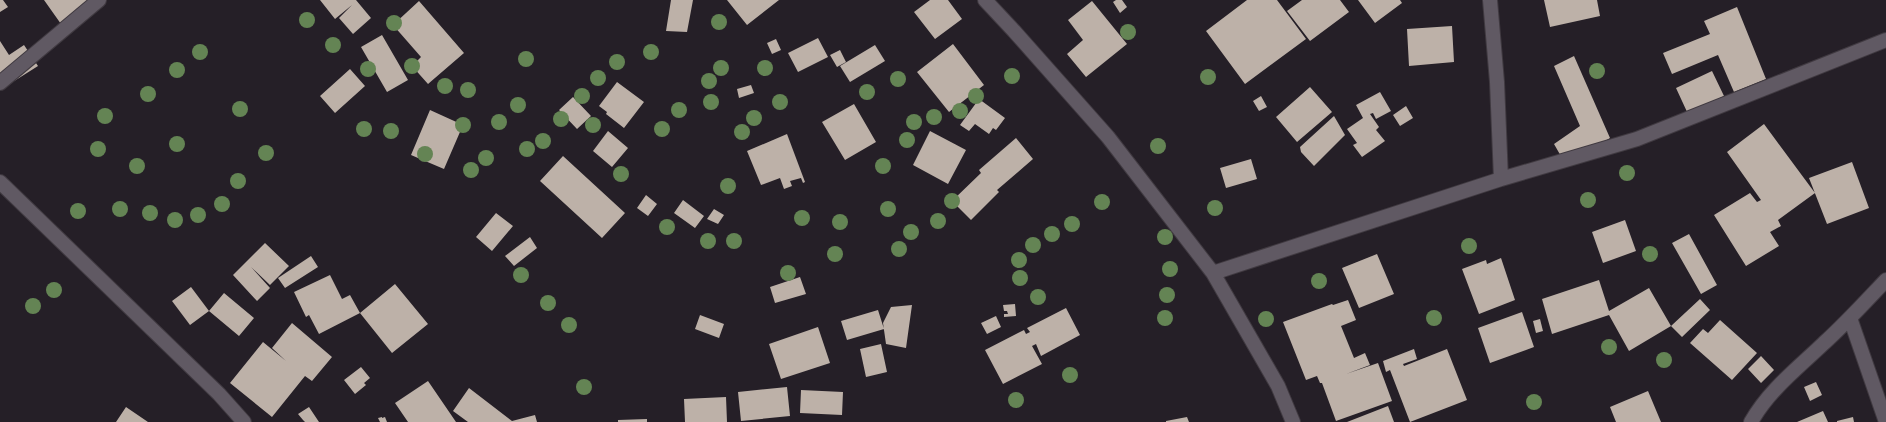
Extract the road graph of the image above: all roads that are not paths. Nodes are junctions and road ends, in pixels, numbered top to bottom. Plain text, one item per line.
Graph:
1 (99, 0) edge
2 (984, 0) edge
3 (1490, 0) edge
4 (1886, 40) edge
5 (0, 83) edge
6 (1501, 179) junction
7 (0, 182) edge
8 (1213, 273) junction
9 (1886, 280) edge
10 (1850, 318) junction
11 (244, 422) edge
12 (1293, 422) edge
13 (1751, 422) edge
14 (1886, 422) edge

1 - 5 street
2 - 8 street
3 - 6 street
4 - 6 street
6 - 8 street
7 - 11 street
8 - 12 street
9 - 10 street
10 - 13 street
10 - 14 street

